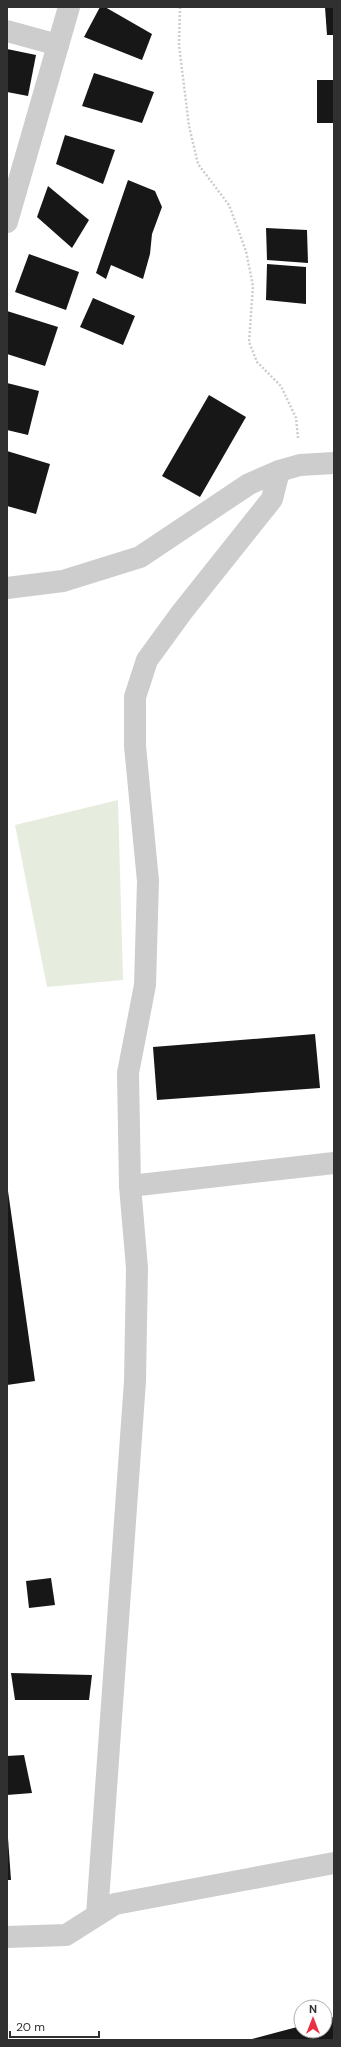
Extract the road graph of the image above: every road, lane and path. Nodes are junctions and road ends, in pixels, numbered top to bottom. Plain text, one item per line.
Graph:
1 (69, 7) edge
2 (180, 7) edge
3 (7, 31) edge
4 (58, 45) junction
5 (7, 222) edge
6 (334, 463) edge
7 (300, 465) junction
8 (278, 471) junction
9 (7, 588) edge
10 (334, 1163) edge
11 (130, 1186) junction
12 (334, 1863) edge
13 (97, 1915) junction
14 (7, 1937) edge

1 - 4 street
2 - 7 path
3 - 4 street
4 - 5 street
6 - 7 street
7 - 8 street
8 - 9 street
8 - 11 street
10 - 11 street
11 - 13 street
12 - 13 street
13 - 14 street

